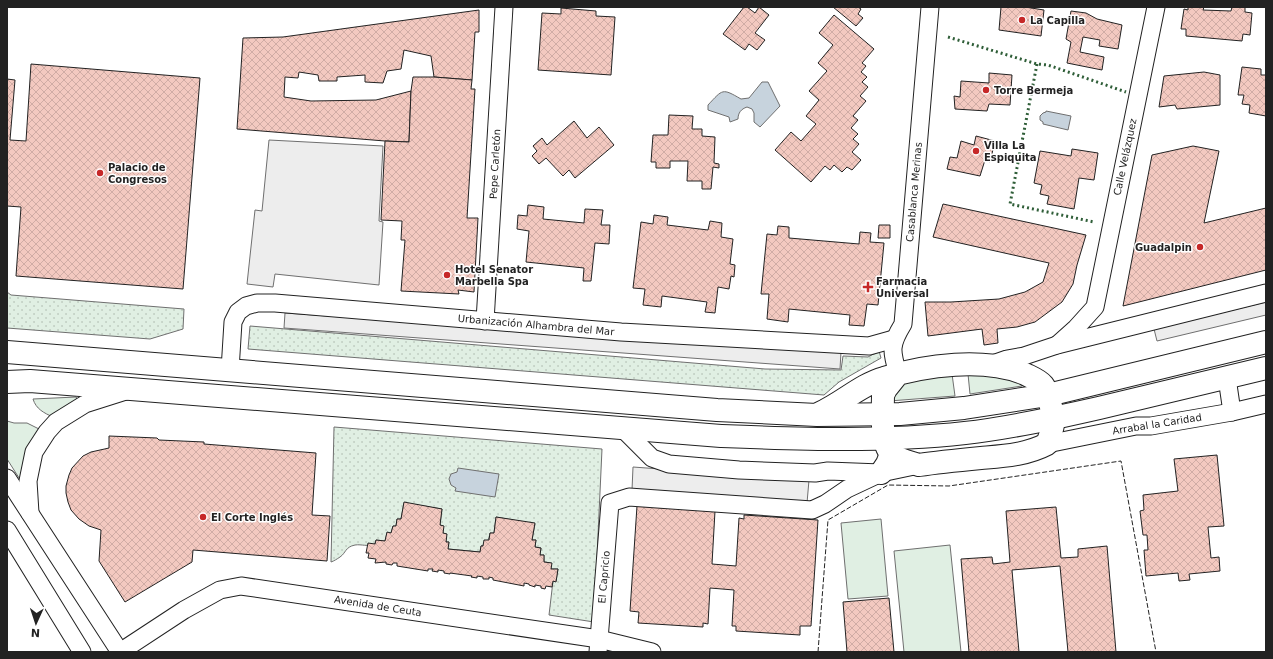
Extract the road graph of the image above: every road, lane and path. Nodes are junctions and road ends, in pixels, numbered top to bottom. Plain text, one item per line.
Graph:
1 (504, 7) edge
2 (930, 7) edge
3 (1156, 7) edge
4 (1266, 293) edge
5 (1095, 307) junction
6 (485, 320) junction
7 (1131, 326) junction
8 (894, 339) junction
9 (1266, 342) edge
10 (1057, 345) junction
11 (7, 352) edge
12 (987, 365) junction
13 (1266, 368) edge
14 (230, 370) junction
15 (898, 374) junction
16 (1227, 378) junction
17 (7, 382) edge
18 (134, 389) junction
19 (1048, 395) junction
20 (1144, 398) junction
21 (1266, 404) edge
22 (1232, 412) junction
23 (883, 414) junction
24 (817, 415) junction
25 (1054, 418) junction
26 (1136, 426) junction
27 (622, 428) junction
28 (1047, 444) junction
29 (888, 447) junction
30 (919, 465) junction
31 (880, 473) junction
32 (7, 478) edge
33 (30, 513) junction
34 (7, 530) edge
35 (598, 646) edge
36 (82, 652) edge
37 (120, 652) edge
38 (652, 652) edge

1 - 6 street, Pepe Carletón
2 - 8 street, Casablanca Merinas
3 - 5 street, Calle Velázquez
4 - 7 street
5 - 7 street
5 - 10 street
6 - 8 street, Urbanización Alhambra del Mar
6 - 14 street, Urbanización Alhambra del Mar
7 - 10 street
8 - 15 street, Casablanca Merinas
9 - 19 main road
10 - 12 street
11 - 14 main road
12 - 15 main road
12 - 19 main road
13 - 16 main road
14 - 24 main road
15 - 23 main road
15 - 24 main road
16 - 20 main road
16 - 22 street
17 - 18 main road
18 - 27 main road
18 - 33 street
19 - 23 main road
19 - 25 main road
20 - 25 main road
20 - 26 street
21 - 22 street, Arrabal la Caridad
22 - 26 street, Arrabal la Caridad
23 - 24 main road
23 - 29 main road
25 - 28 main road
25 - 29 main road
26 - 28 street, Arrabal la Caridad
27 - 29 main road
27 - 31 street
28 - 30 main road
29 - 30 main road
29 - 31 main road
30 - 31 street
31 - 35 street, El Capricio
32 - 33 street
33 - 37 street
34 - 36 street
35 - 37 street, Avenida de Ceuta
35 - 38 street, Avenida de Ceuta

